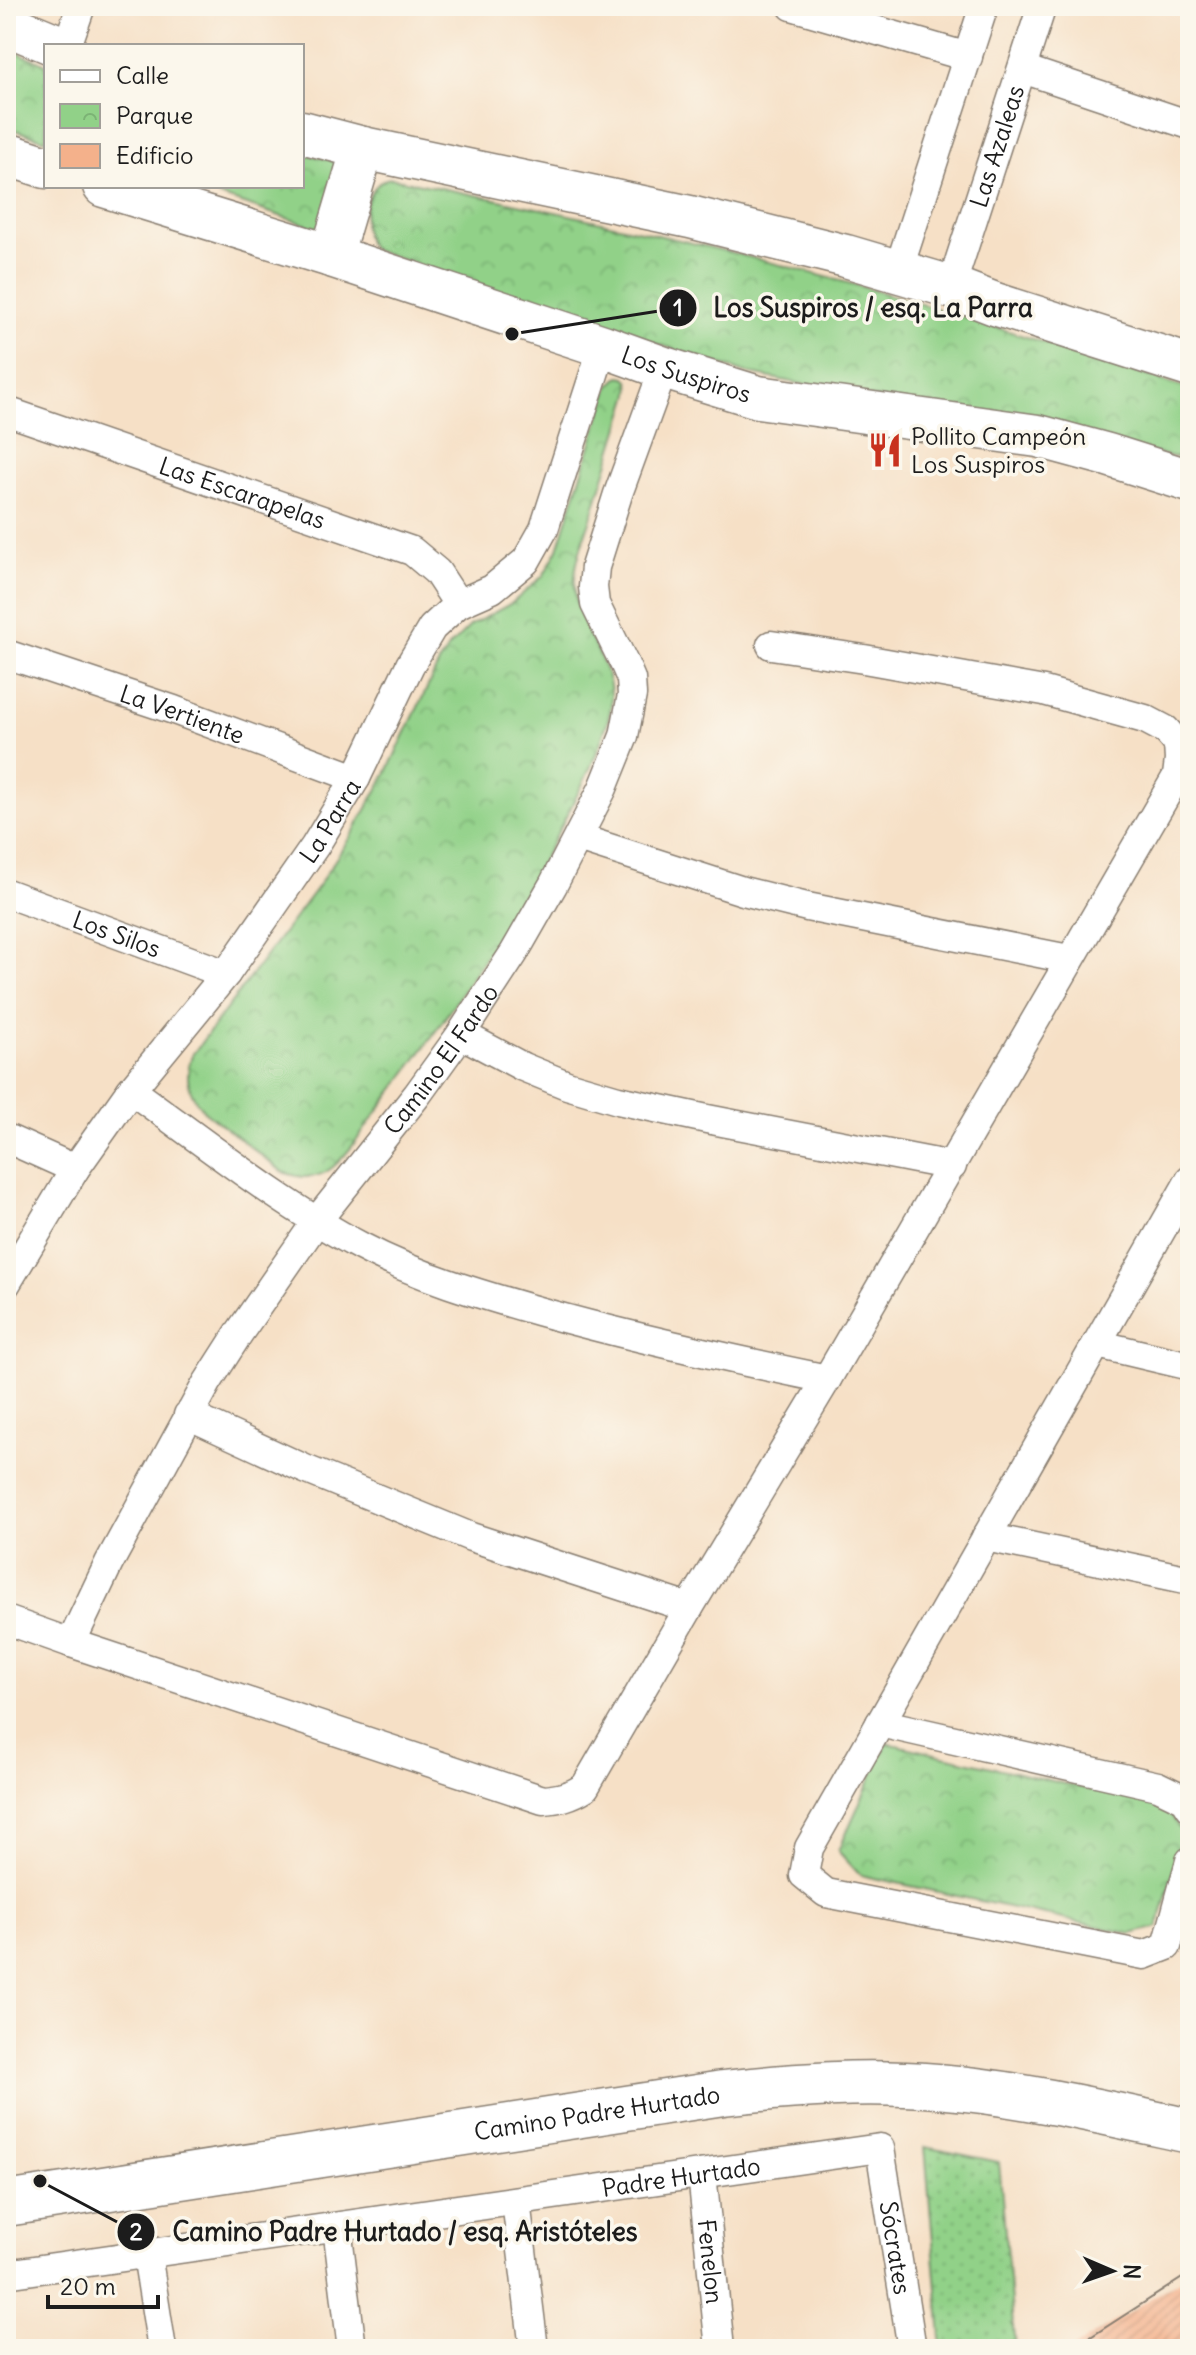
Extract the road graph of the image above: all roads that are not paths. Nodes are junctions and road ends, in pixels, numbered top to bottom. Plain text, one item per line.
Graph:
1 (81, 6) edge
2 (792, 6) edge
3 (984, 6) edge
4 (1042, 6) edge
5 (13, 19) edge
6 (56, 44) edge
7 (68, 44) edge
8 (968, 57) junction
9 (1023, 69) junction
10 (1190, 125) edge
11 (304, 133) edge
12 (363, 148) junction
13 (6, 154) edge
14 (44, 166) edge
15 (110, 188) edge
16 (331, 256) junction
17 (898, 271) junction
18 (951, 287) junction
19 (603, 346) junction
20 (1190, 366) edge
21 (664, 368) junction
22 (6, 411) edge
23 (1190, 481) edge
24 (458, 604) junction
25 (771, 645) dead end
26 (6, 654) edge
27 (356, 778) junction
28 (578, 838) junction
29 (6, 893) edge
30 (1069, 959) junction
31 (226, 974) junction
32 (461, 1034) junction
33 (131, 1090) junction
34 (6, 1138) edge
35 (952, 1166) junction
36 (75, 1169) junction
37 (1190, 1180) edge
38 (316, 1222) junction
39 (6, 1284) edge
40 (1097, 1344) junction
41 (1190, 1366) edge
42 (827, 1379) junction
43 (188, 1415) junction
44 (986, 1537) junction
45 (1190, 1580) edge
46 (689, 1608) junction
47 (6, 1620) edge
48 (71, 1643) junction
49 (880, 1723) junction
50 (1190, 1807) edge
51 (1190, 1861) edge
52 (1190, 2131) edge
53 (880, 2148) joint
54 (702, 2174) junction
55 (516, 2201) junction
56 (6, 2204) edge
57 (337, 2227) junction
58 (147, 2254) junction
59 (6, 2274) edge
60 (162, 2349) edge
61 (352, 2349) edge
62 (534, 2349) edge
63 (720, 2349) edge
64 (912, 2349) edge

1 - 7 street
2 - 8 street
3 - 8 street
4 - 9 street, Las Azaleas
5 - 6 street
8 - 17 street
9 - 10 street
9 - 18 street, Las Azaleas
11 - 12 street
12 - 16 street
12 - 17 street
13 - 14 street
15 - 16 street, Los Suspiros
16 - 19 street, Los Suspiros
17 - 18 street
18 - 20 street
19 - 21 street, Los Suspiros
19 - 24 street, La Parra
21 - 23 street, Los Suspiros
21 - 28 street, Camino El Fardo
22 - 24 street, Las Escarapelas
24 - 27 street, La Parra
25 - 30 street
26 - 27 street, La Vertiente
27 - 31 street, La Parra
28 - 30 street
28 - 32 street, Camino El Fardo
29 - 31 street, Los Silos
30 - 35 street
31 - 33 street, La Parra
32 - 35 street
32 - 38 street, Camino El Fardo
33 - 36 street, La Parra
33 - 38 street
34 - 36 street
35 - 42 street
36 - 39 street, La Parra
37 - 40 street
38 - 42 street
38 - 43 street, Camino El Fardo
40 - 41 street
40 - 44 street
42 - 46 street
43 - 46 street
43 - 48 street, Camino El Fardo
44 - 45 street
44 - 49 street
46 - 48 street
47 - 48 street
49 - 50 street
49 - 51 street
52 - 56 main road, Camino Padre Hurtado
53 - 54 street, Padre Hurtado
53 - 64 street, Sócrates
54 - 55 street, Padre Hurtado
54 - 63 street, Fenelon
55 - 57 street, Padre Hurtado
55 - 62 street
57 - 58 street, Padre Hurtado
57 - 61 street
58 - 59 street, Padre Hurtado
58 - 60 street

